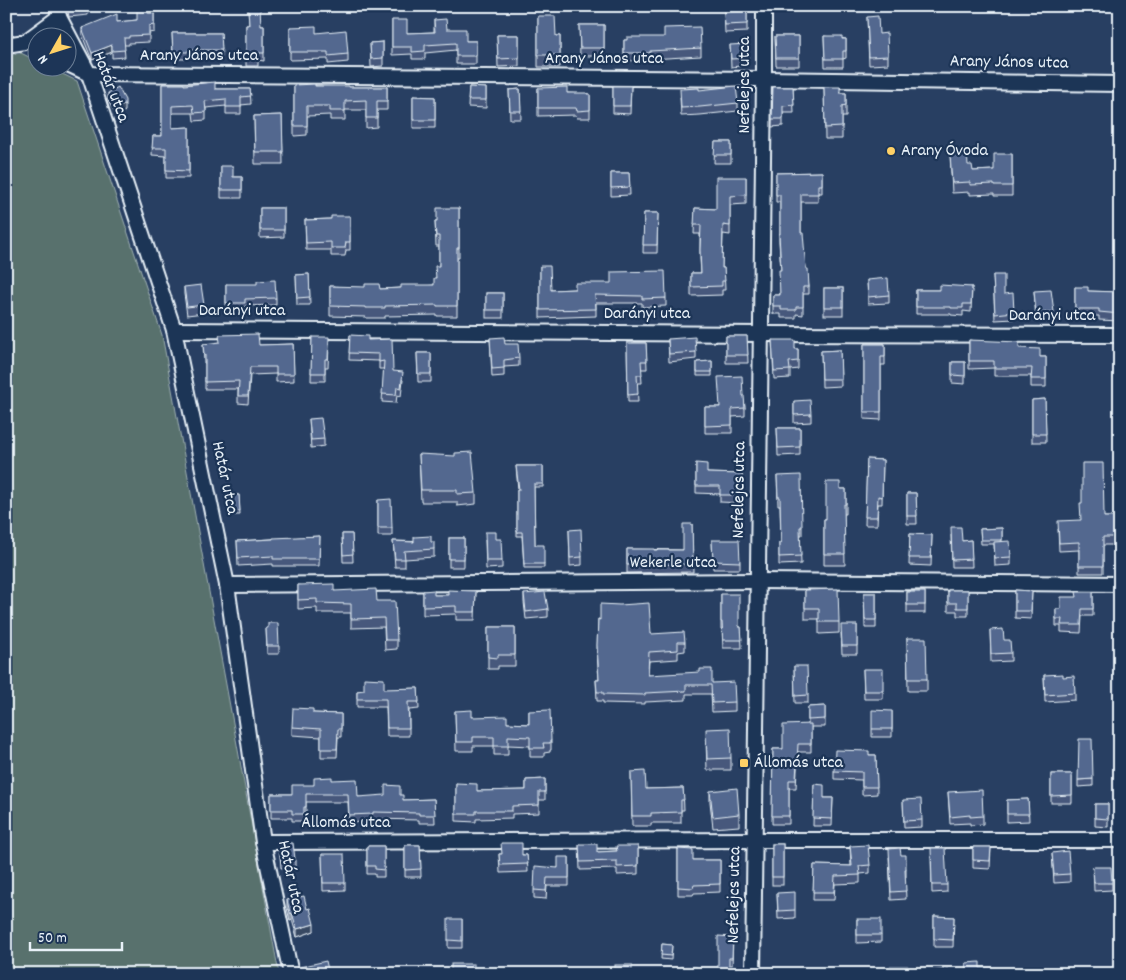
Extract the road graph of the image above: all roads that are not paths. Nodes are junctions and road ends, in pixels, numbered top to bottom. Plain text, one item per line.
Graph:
1 (764, 6) edge
2 (58, 12) edge
3 (25, 42) junction
4 (28, 44) edge
5 (6, 45) edge
6 (78, 69) edge
7 (89, 74) junction
8 (764, 79) junction
9 (1120, 84) edge
10 (174, 330) junction
11 (761, 334) junction
12 (1120, 335) edge
13 (758, 581) junction
14 (1120, 584) edge
15 (227, 585) junction
16 (755, 840) junction
17 (1120, 840) edge
18 (263, 842) junction
19 (291, 974) edge
20 (753, 974) edge

1 - 8 street, Nefelejcs utca
2 - 3 street
2 - 7 street, Határ utca
3 - 4 street
3 - 5 street
6 - 7 street
7 - 8 street, Arany János utca
7 - 10 street, Határ utca
8 - 9 street, Arany János utca
8 - 11 street, Nefelejcs utca
10 - 11 street, Darányi utca
10 - 15 street, Határ utca
11 - 12 street, Darányi utca
11 - 13 street, Nefelejcs utca
13 - 14 street, Wekerle utca
13 - 15 street, Wekerle utca
13 - 16 street, Nefelejcs utca
15 - 18 street, Határ utca
16 - 17 street, Állomás utca
16 - 18 street, Állomás utca
16 - 20 street, Nefelejcs utca
18 - 19 street, Határ utca

